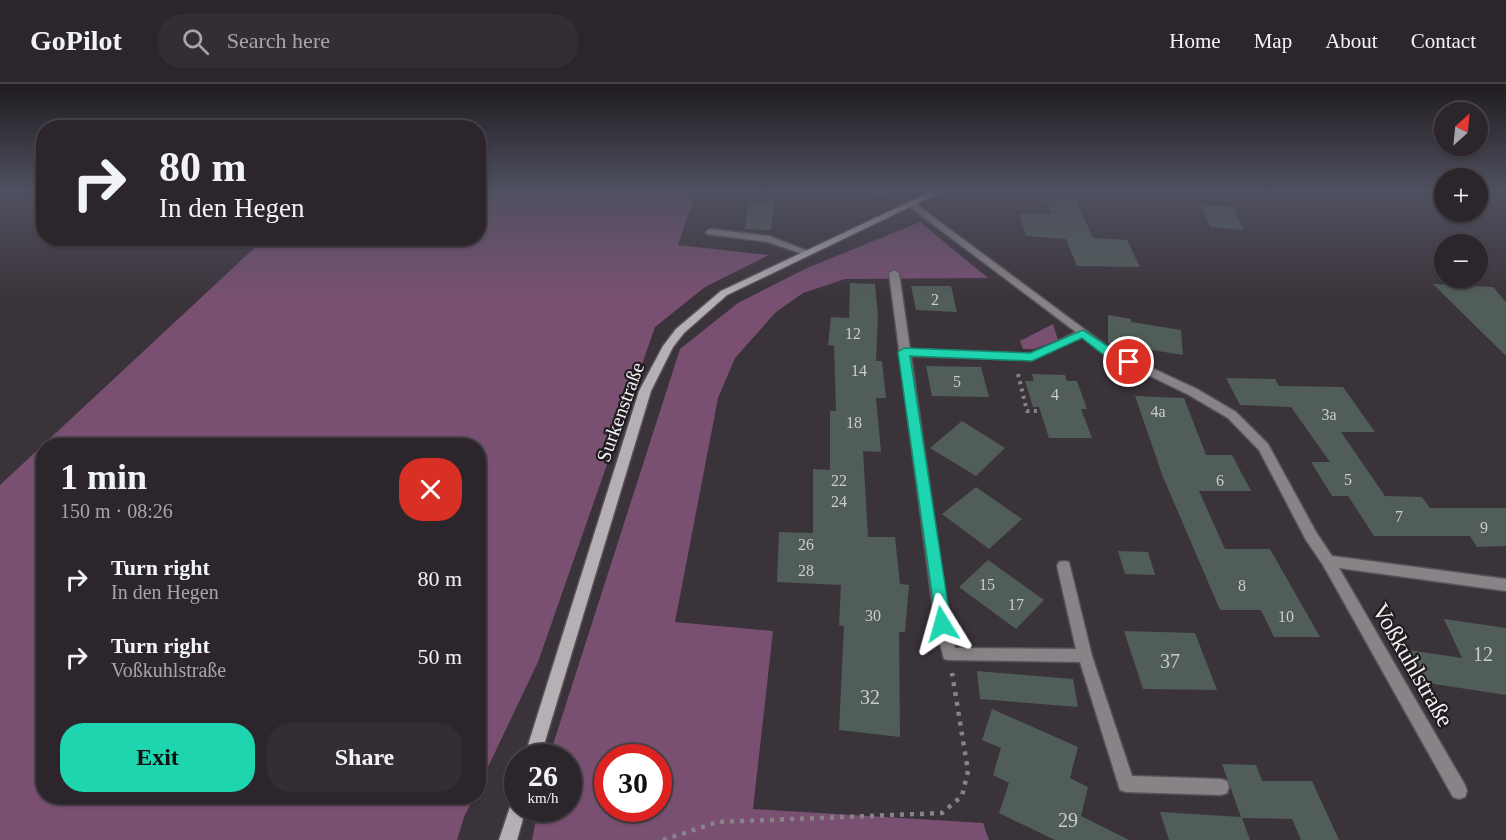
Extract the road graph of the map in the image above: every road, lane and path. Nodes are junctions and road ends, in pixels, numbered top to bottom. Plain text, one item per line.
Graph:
1 (865, 227) edge
2 (943, 227) edge
3 (710, 232) dead end
4 (808, 254) junction
5 (894, 273) dead end
6 (1083, 333) junction
7 (904, 352) junction
8 (1014, 356) junction
9 (1041, 411) dead end
10 (1328, 561) junction
11 (1064, 566) dead end
12 (1506, 585) edge
13 (950, 654) junction
14 (1085, 656) junction
15 (536, 744) edge
16 (1221, 787) dead end
17 (1459, 790) dead end
18 (513, 822) edge
19 (508, 840) edge
20 (663, 840) edge

1 - 4 street, Surkenstraße
2 - 6 street, Voßkuhlstraße
3 - 4 street
4 - 15 street, Surkenstraße
5 - 7 street
6 - 8 street
6 - 10 street, Voßkuhlstraße
7 - 8 street
7 - 13 street
8 - 9 path
10 - 12 street, Voßkuhlstraße
10 - 17 street, Voßkuhlstraße
11 - 14 street
13 - 14 street
13 - 20 path
14 - 16 street
18 - 19 street

